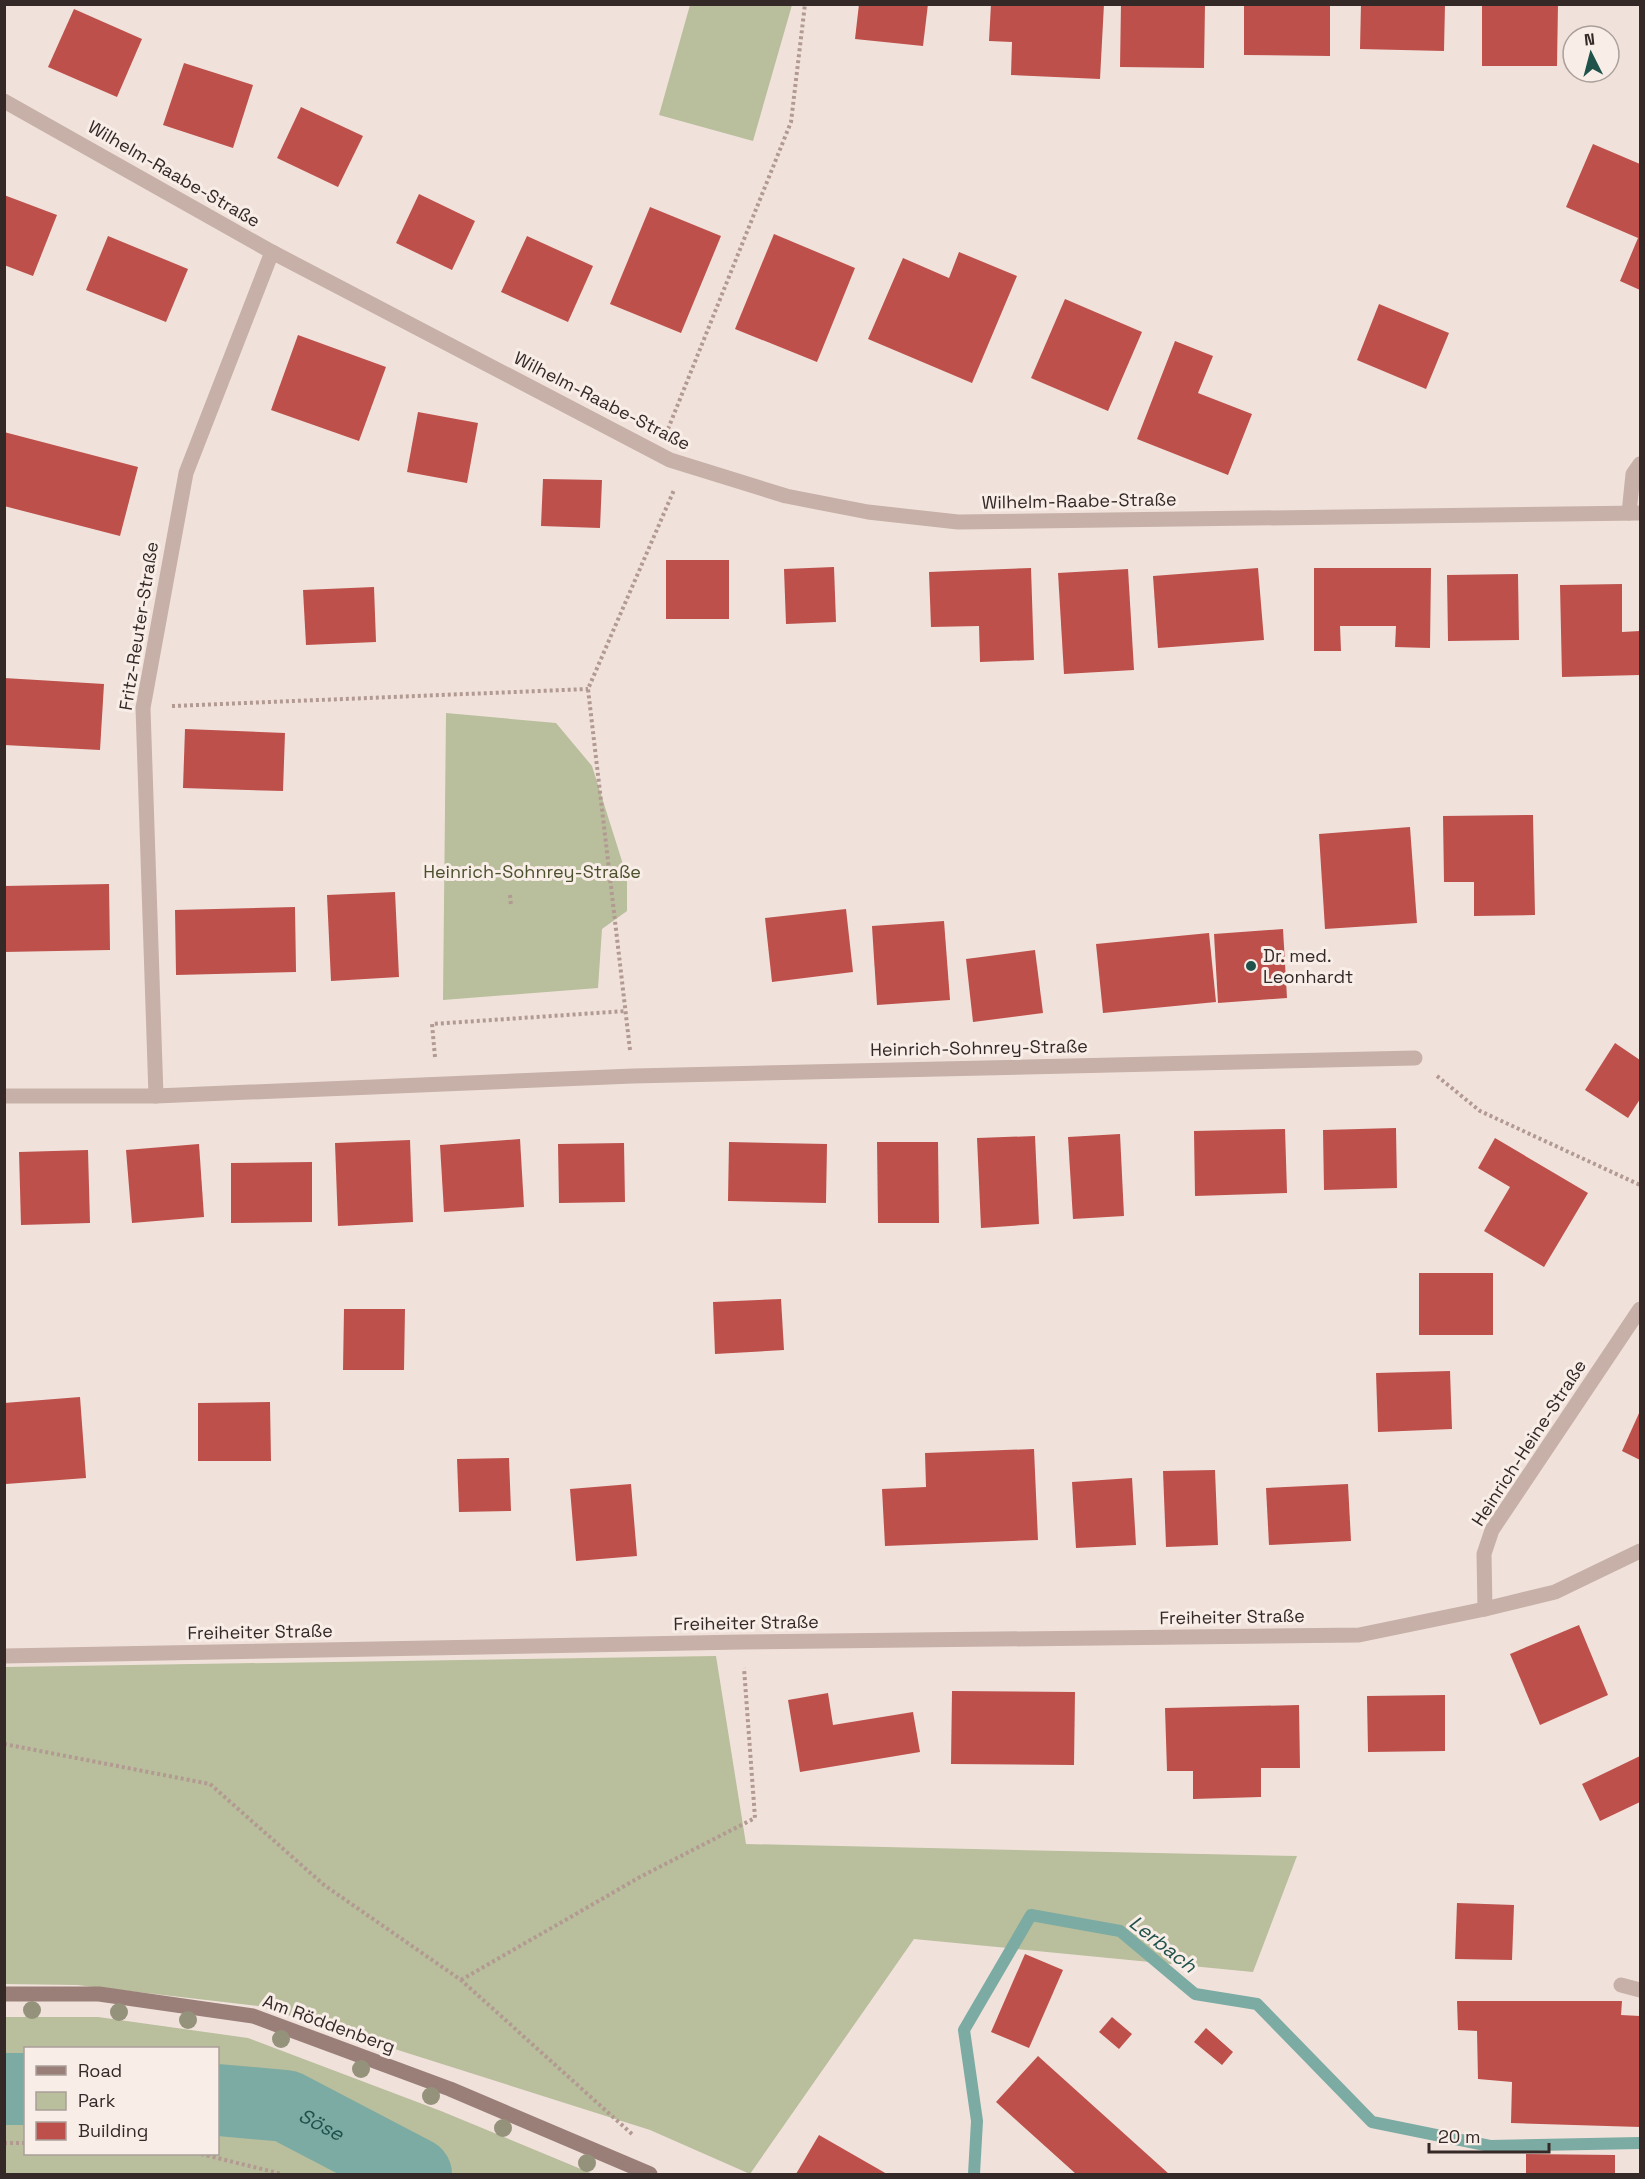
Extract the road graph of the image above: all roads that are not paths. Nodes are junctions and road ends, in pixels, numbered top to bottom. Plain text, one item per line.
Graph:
1 (4, 101) edge
2 (272, 252) junction
3 (1641, 464) edge
4 (1635, 513) edge
5 (1415, 1058) dead end
6 (4, 1096) edge
7 (156, 1096) junction
8 (1641, 1310) edge
9 (1641, 1551) edge
10 (1485, 1610) junction
11 (4, 1656) edge
12 (1621, 1985) dead end
13 (1641, 1990) edge
14 (4, 1994) edge
15 (650, 2175) edge

1 - 2 street, Wilhelm-Raabe-Straße
2 - 4 street, Wilhelm-Raabe-Straße
2 - 7 street, Fritz-Reuter-Straße
3 - 4 street
5 - 7 street, Heinrich-Sohnrey-Straße
6 - 7 street, Heinrich-Sohnrey-Straße
8 - 10 street, Heinrich-Heine-Straße
9 - 10 street, Freiheiter Straße
10 - 11 street, Freiheiter Straße
12 - 13 street
14 - 15 main road, Am Röddenberg

